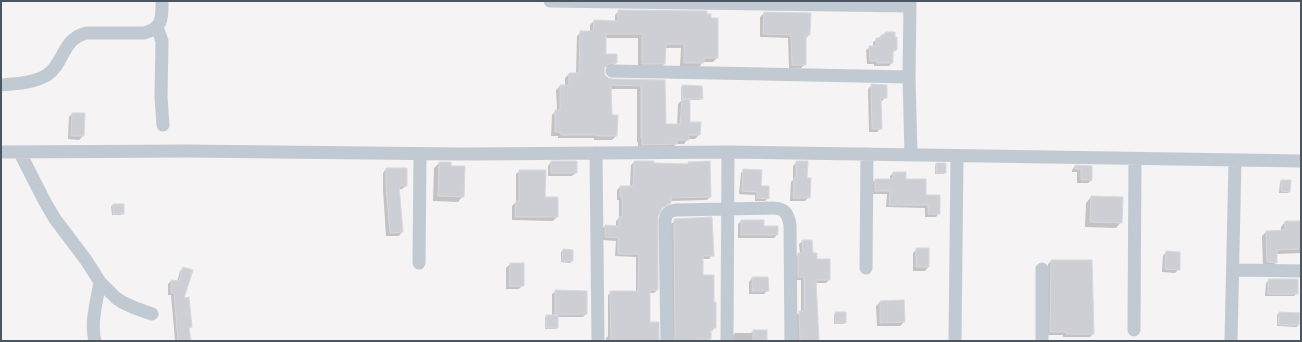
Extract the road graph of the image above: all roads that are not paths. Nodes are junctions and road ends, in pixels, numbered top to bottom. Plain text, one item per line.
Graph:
1 (162, 1) edge
2 (550, 1) edge
3 (910, 4) edge
4 (157, 27) junction
5 (612, 71) dead end
6 (909, 77) junction
7 (1, 85) edge
8 (163, 124) dead end
9 (1, 152) edge
10 (728, 152) junction
11 (20, 153) junction
12 (596, 153) junction
13 (420, 154) junction
14 (868, 154) junction
15 (911, 155) junction
16 (957, 156) junction
17 (1135, 159) junction
18 (1235, 160) junction
19 (1301, 161) edge
20 (728, 208) junction
21 (419, 263) dead end
22 (866, 268) dead end
23 (1042, 269) dead end
24 (1233, 270) junction
25 (1301, 271) edge
26 (100, 282) junction
27 (152, 314) dead end
28 (1134, 330) dead end
29 (95, 341) edge
30 (598, 341) edge
31 (667, 341) edge
32 (727, 341) edge
33 (791, 341) edge
34 (955, 341) edge
35 (1042, 341) edge
36 (1231, 341) edge

1 - 4 street
2 - 3 street
3 - 6 street
4 - 7 street
4 - 8 street
5 - 6 street
6 - 15 street
9 - 11 street
10 - 12 street
10 - 14 street
10 - 20 street
11 - 13 street
11 - 26 street
12 - 13 street
12 - 30 street
13 - 21 street
14 - 15 street
14 - 22 street
15 - 16 street
16 - 17 street
16 - 34 street
17 - 18 street
17 - 28 street
18 - 19 street
18 - 24 street
20 - 31 street
20 - 32 street
20 - 33 street
23 - 35 street
24 - 25 street
24 - 36 street
26 - 27 street
26 - 29 street

